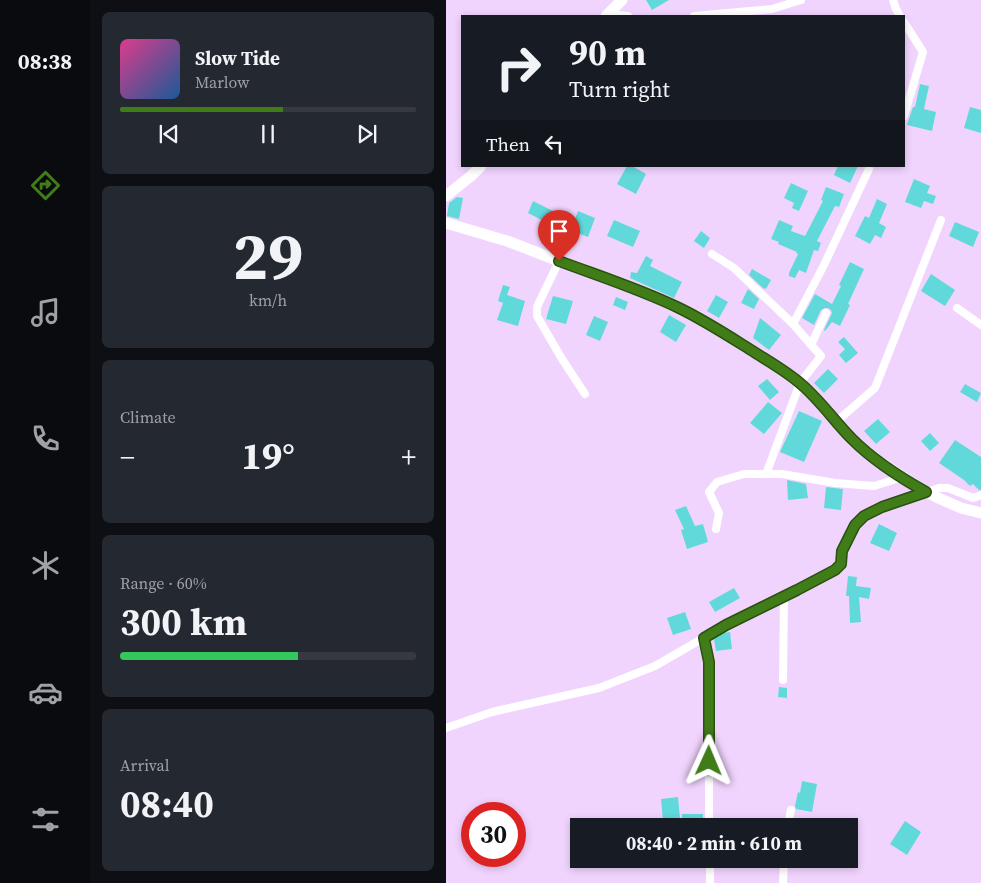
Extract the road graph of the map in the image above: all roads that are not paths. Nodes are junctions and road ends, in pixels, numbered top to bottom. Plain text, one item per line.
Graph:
1 (622, 0) edge
2 (801, 0) edge
3 (893, 0) edge
4 (607, 15) edge
5 (705, 15) edge
6 (899, 15) edge
7 (905, 24) edge
8 (905, 113) edge
9 (480, 167) edge
10 (869, 168) dead end
11 (446, 196) edge
12 (941, 220) dead end
13 (446, 223) edge
14 (712, 254) dead end
15 (559, 261) junction
16 (957, 308) dead end
17 (826, 313) dead end
18 (793, 324) junction
19 (981, 325) edge
20 (811, 345) junction
21 (800, 383) junction
22 (585, 394) dead end
23 (836, 422) junction
24 (766, 474) junction
25 (903, 477) junction
26 (926, 492) junction
27 (981, 495) edge
28 (981, 513) edge
29 (716, 529) dead end
30 (784, 596) junction
31 (704, 638) junction
32 (783, 680) dead end
33 (446, 728) edge
34 (791, 810) dead end
35 (709, 818) edge
36 (790, 818) edge
37 (710, 868) edge
38 (784, 868) edge
39 (710, 883) edge
40 (783, 883) edge

1 - 4 street
2 - 5 street
3 - 6 street
7 - 8 street
9 - 11 street
10 - 18 street
12 - 23 street
13 - 15 street
14 - 18 street
15 - 21 street
15 - 22 street
16 - 19 street
17 - 20 street
18 - 20 street
20 - 21 street
21 - 23 street
21 - 24 street
23 - 25 street
24 - 25 street
24 - 29 street
25 - 26 street
26 - 27 street
26 - 28 street
26 - 30 street
30 - 31 street
30 - 32 street
31 - 33 street
31 - 35 street
34 - 36 street
37 - 39 street
38 - 40 street

